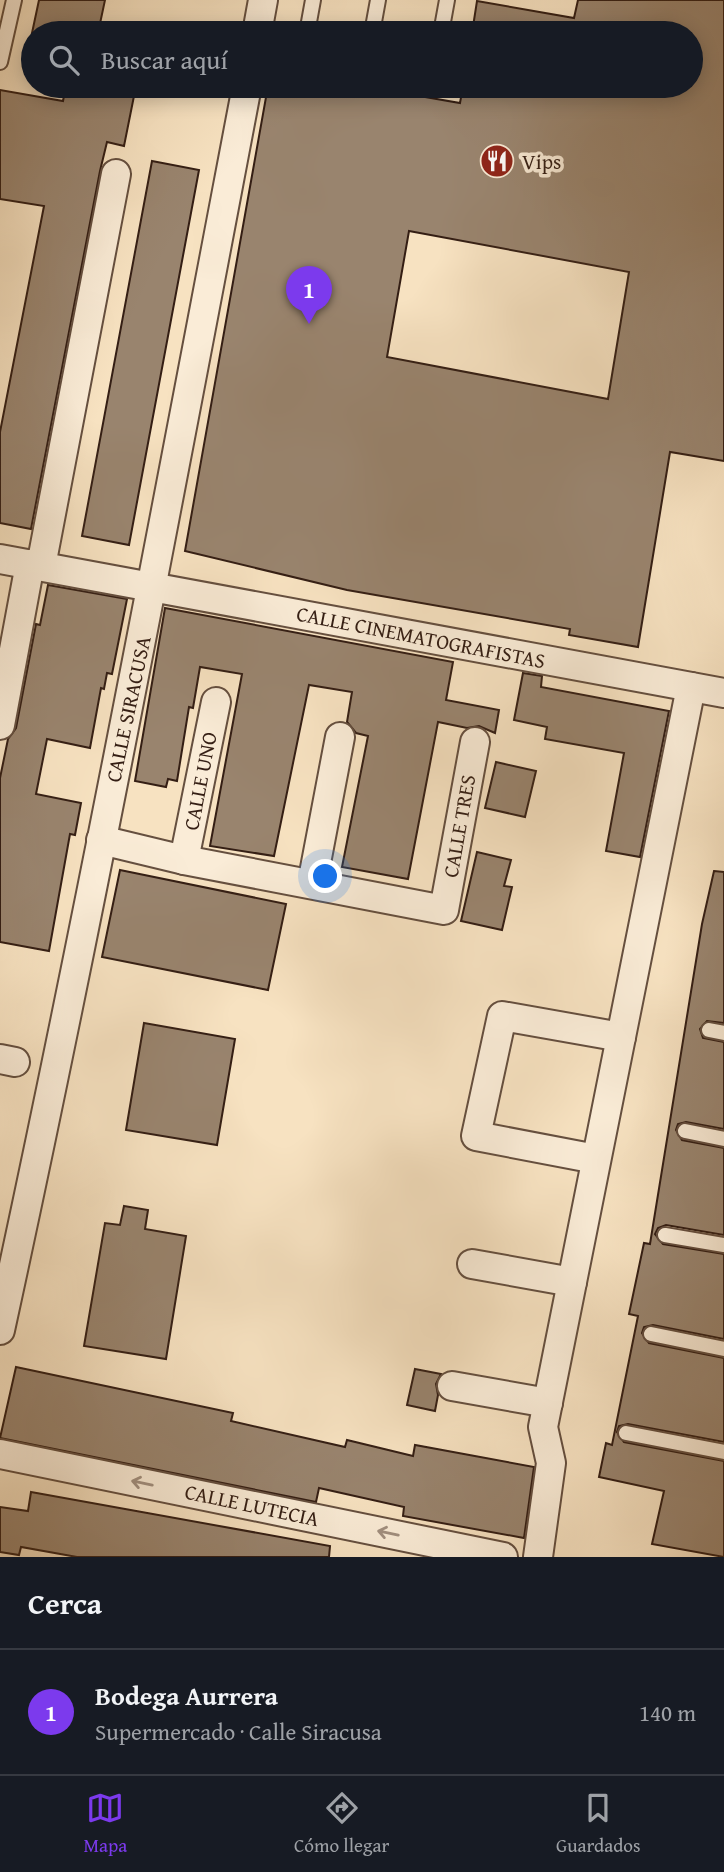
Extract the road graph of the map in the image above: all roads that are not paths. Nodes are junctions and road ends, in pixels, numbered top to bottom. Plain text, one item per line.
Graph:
1 (14, 0) edge
2 (263, 0) edge
3 (313, 0) edge
4 (378, 0) edge
5 (447, 0) edge
6 (259, 21) edge
7 (309, 21) edge
8 (374, 21) edge
9 (443, 21) edge
10 (0, 62) edge
11 (245, 98) edge
12 (116, 174) dead end
13 (0, 559) edge
14 (35, 565) junction
15 (152, 587) junction
16 (691, 687) junction
17 (724, 694) edge
18 (216, 702) dead end
19 (0, 725) edge
20 (340, 737) dead end
21 (475, 742) dead end
22 (101, 840) junction
23 (184, 860) junction
24 (312, 884) junction
25 (621, 1037) junction
26 (685, 1130) dead end
27 (724, 1139) edge
28 (596, 1160) junction
29 (665, 1235) dead end
30 (724, 1245) edge
31 (472, 1264) dead end
32 (572, 1282) junction
33 (0, 1330) edge
34 (651, 1334) dead end
35 (724, 1349) edge
36 (452, 1386) dead end
37 (548, 1403) junction
38 (626, 1433) dead end
39 (724, 1451) edge
40 (0, 1454) edge
41 (503, 1557) edge
42 (538, 1557) edge

1 - 10 lane
2 - 6 street
3 - 7 lane
4 - 8 lane
5 - 9 lane
11 - 15 street, CALLE SIRACUSA
12 - 14 street
13 - 14 street, CALLE CINEMATOGRAFISTAS
14 - 15 street, CALLE CINEMATOGRAFISTAS
14 - 19 street
15 - 16 street, CALLE CINEMATOGRAFISTAS
15 - 22 street, CALLE SIRACUSA
16 - 17 street, CALLE CINEMATOGRAFISTAS
16 - 25 street
18 - 23 street, CALLE UNO
20 - 24 street
21 - 24 street, CALLE TRES
22 - 23 street
22 - 33 street, CALLE SIRACUSA
23 - 24 street
25 - 28 street
25 - 28 street
26 - 27 lane
28 - 32 street
29 - 30 lane
31 - 32 street
32 - 37 street
34 - 35 lane
36 - 37 street
37 - 42 street
38 - 39 lane
41 -> 40 street, CALLE LUTECIA

